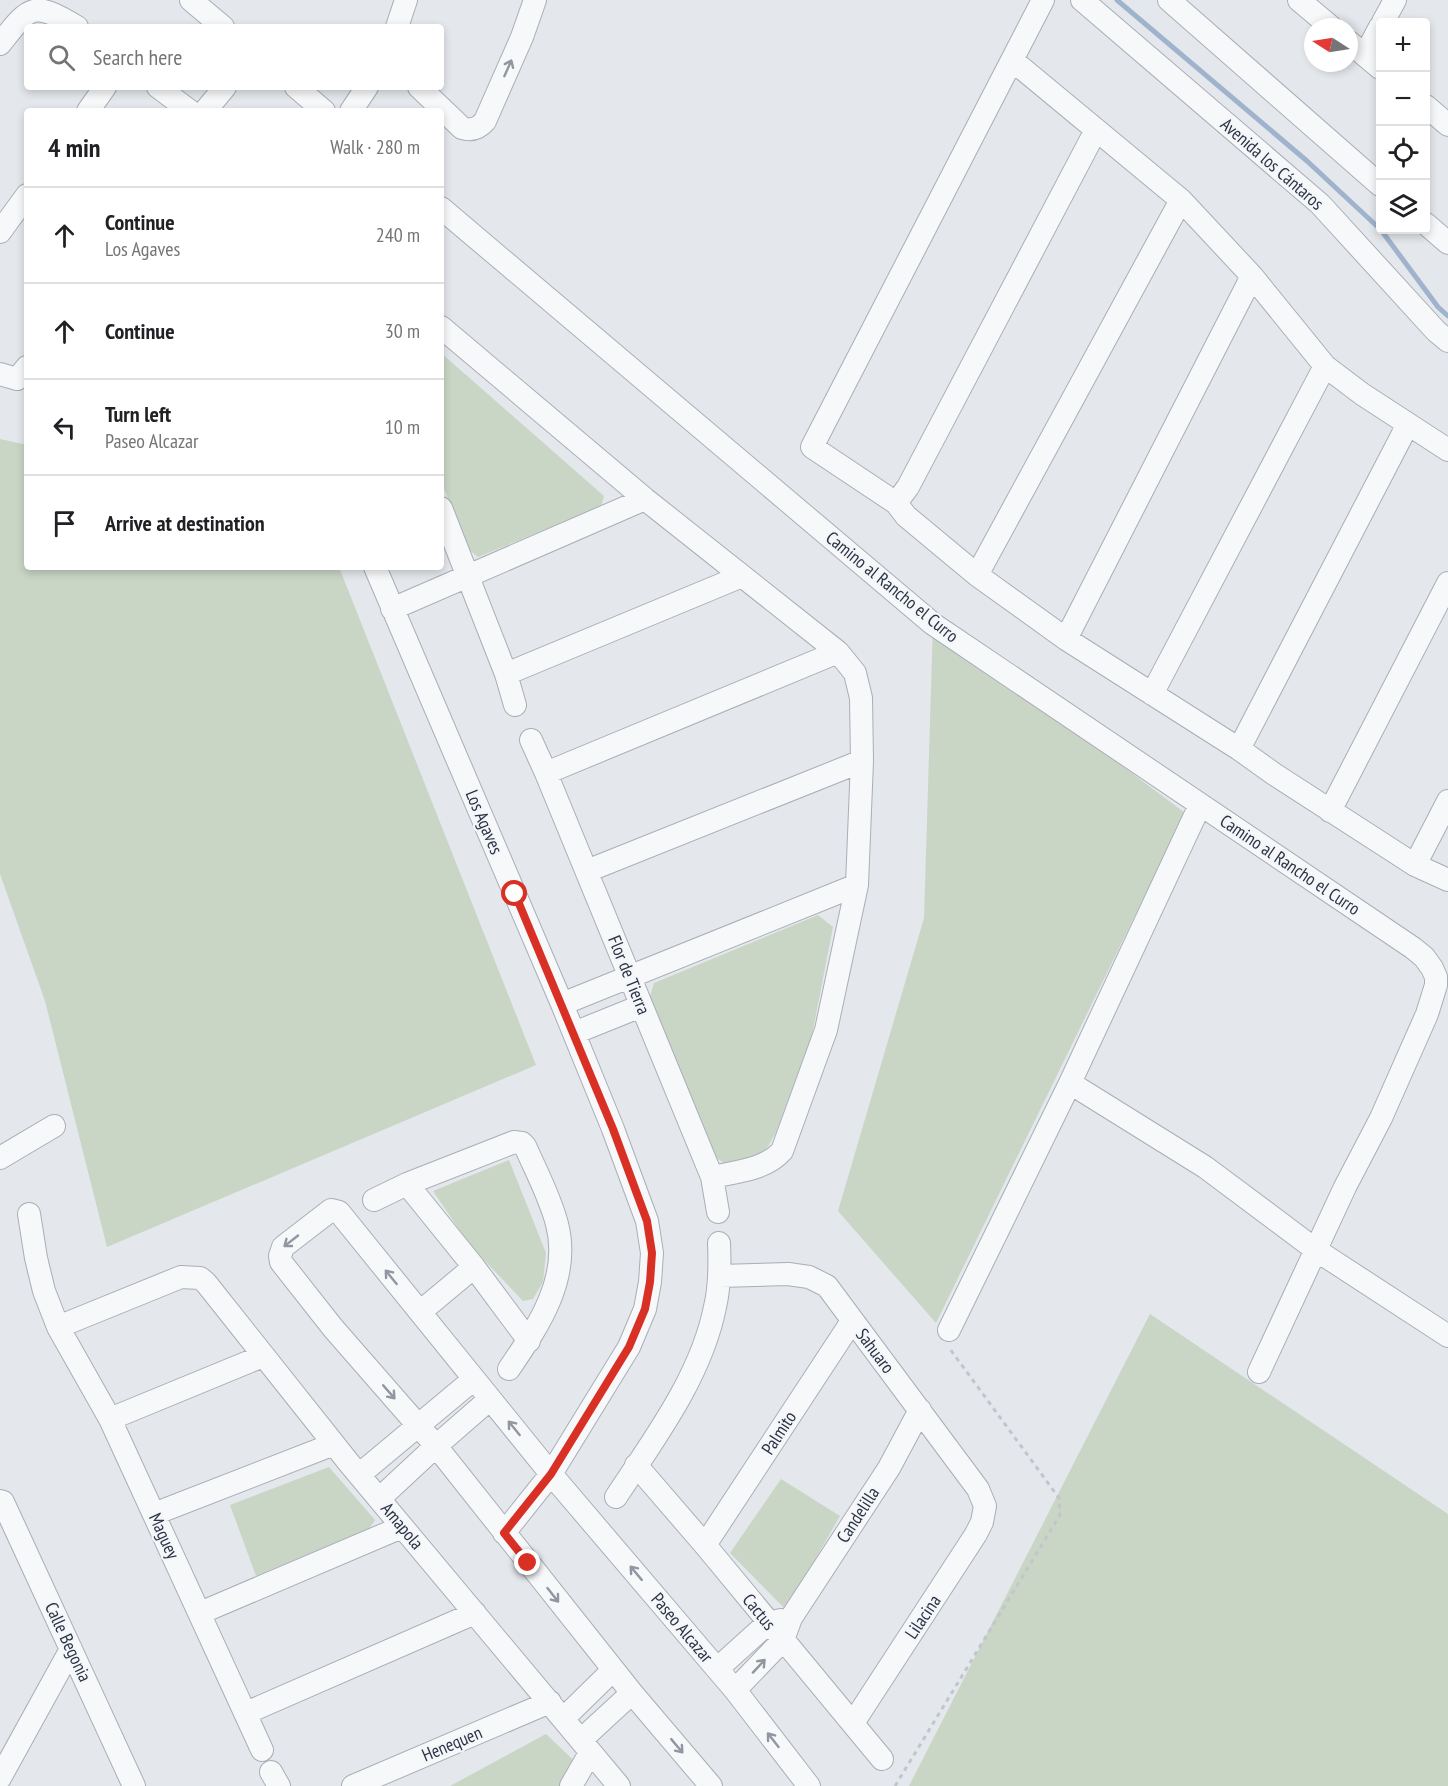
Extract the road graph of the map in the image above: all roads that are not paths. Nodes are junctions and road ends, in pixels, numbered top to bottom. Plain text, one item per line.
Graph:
1 (191, 0) edge
2 (406, 0) edge
3 (535, 0) edge
4 (1043, 0) edge
5 (1082, 0) edge
6 (1169, 0) edge
7 (1299, 0) edge
8 (1395, 0) edge
9 (1320, 18) edge
10 (1385, 18) edge
11 (73, 24) edge
12 (219, 24) edge
13 (398, 24) edge
14 (1376, 34) edge
15 (0, 44) edge
16 (1365, 55) edge
17 (1012, 60) junction
18 (103, 90) edge
19 (164, 90) edge
20 (222, 90) edge
21 (300, 90) edge
22 (365, 90) edge
23 (422, 90) edge
24 (185, 100) edge
25 (90, 108) edge
26 (208, 108) edge
27 (320, 108) edge
28 (353, 108) edge
29 (441, 108) edge
30 (1430, 110) edge
31 (444, 111) edge
32 (1448, 123) edge
33 (1096, 130) junction
34 (1376, 181) edge
35 (24, 199) edge
36 (1180, 200) junction
37 (444, 211) edge
38 (1430, 228) edge
39 (0, 232) edge
40 (1448, 243) edge
41 (1252, 276) junction
42 (444, 329) edge
43 (1448, 341) edge
44 (1325, 366) junction
45 (1408, 424) junction
46 (1448, 450) edge
47 (645, 499) junction
48 (896, 503) junction
49 (444, 516) edge
50 (376, 570) edge
51 (977, 575) junction
52 (742, 576) junction
53 (468, 577) junction
54 (1448, 583) edge
55 (392, 609) junction
56 (1066, 639) junction
57 (838, 652) junction
58 (506, 674) junction
59 (1152, 694) junction
60 (516, 705) dead end
61 (531, 740) dead end
62 (1239, 749) junction
63 (862, 761) junction
64 (546, 773) junction
65 (1448, 801) edge
66 (1200, 805) junction
67 (1330, 811) junction
68 (1415, 865) junction
69 (587, 871) junction
70 (1448, 880) edge
71 (857, 885) junction
72 (629, 976) junction
73 (562, 1004) junction
74 (641, 1006) junction
75 (574, 1034) junction
76 (1070, 1083) junction
77 (54, 1126) dead end
78 (0, 1158) edge
79 (712, 1177) junction
80 (407, 1184) junction
81 (374, 1200) dead end
82 (718, 1212) dead end
83 (29, 1214) dead end
84 (719, 1243) dead end
85 (1317, 1250) junction
86 (474, 1267) junction
87 (720, 1276) junction
88 (420, 1312) junction
89 (852, 1321) junction
90 (58, 1327) junction
91 (949, 1330) road end
92 (1448, 1336) edge
93 (528, 1341) junction
94 (263, 1356) junction
95 (509, 1369) dead end
96 (1258, 1372) dead end
97 (474, 1379) junction
98 (490, 1399) junction
99 (920, 1410) junction
100 (110, 1419) junction
101 (419, 1426) junction
102 (334, 1444) junction
103 (436, 1446) junction
104 (636, 1465) junction
105 (360, 1474) junction
106 (551, 1474) junction
107 (616, 1497) dead end
108 (379, 1499) junction
109 (0, 1501) edge
110 (985, 1506) joint
111 (154, 1514) junction
112 (402, 1527) junction
113 (504, 1533) junction
114 (705, 1545) junction
115 (200, 1613) junction
116 (475, 1613) junction
117 (791, 1618) junction
118 (768, 1623) junction
119 (783, 1640) junction
120 (71, 1649) junction
121 (717, 1669) junction
122 (614, 1670) junction
123 (735, 1690) junction
124 (632, 1693) junction
125 (557, 1710) junction
126 (246, 1713) junction
127 (853, 1723) junction
128 (586, 1747) junction
129 (262, 1750) dead end
130 (882, 1759) dead end
131 (0, 1778) edge
132 (391, 1779) edge
133 (134, 1786) edge
134 (353, 1786) edge
135 (571, 1786) edge
136 (619, 1786) edge
137 (711, 1786) edge
138 (809, 1786) edge

1 - 12 street
2 - 13 street
31 -> 3 street
4 - 17 street
5 - 43 street, Avenida los Cántaros
6 - 34 street
7 - 9 street
8 - 10 street
11 - 15 street
14 - 16 street
17 - 33 street
17 - 48 street
18 - 25 street
19 - 24 street
20 - 26 street
21 - 27 street
22 - 28 street
23 -> 29 street
30 - 32 street
33 - 36 street
33 - 48 street
35 - 39 street
36 - 41 street
36 - 51 street
37 - 66 street, Camino al Rancho el Curro
38 - 40 street
41 - 44 street
41 - 56 street
42 - 47 street
44 - 45 street
44 - 59 street
45 - 46 street
45 - 62 street
47 - 52 street
47 - 53 street
48 - 51 street
49 - 53 street
50 - 55 street, Los Agaves
51 - 56 street
52 - 57 street
52 - 58 street
53 - 55 street
53 - 58 street
54 - 67 street
55 - 73 street, Los Agaves
56 - 59 street
57 - 63 street
57 - 64 street
58 - 60 street
59 - 62 street
61 - 64 street, Flor de Tierra
62 - 67 street
63 - 69 street
63 - 71 street
64 - 69 street, Flor de Tierra
65 - 68 street
66 - 76 street
66 - 85 street, Camino al Rancho el Curro
67 - 68 street
68 - 70 street
69 - 72 street, Flor de Tierra
71 - 72 street
71 - 79 street
72 - 73 street
72 - 74 street, Flor de Tierra
73 - 75 street, Los Agaves
74 - 75 street
74 - 79 street, Flor de Tierra
75 - 106 street, Los Agaves
76 - 85 street
76 - 91 street
77 - 78 street
79 - 82 street, Flor de Tierra
80 - 81 street
80 - 86 street
80 - 93 street
83 - 90 street, Maguey
84 - 87 street
85 - 92 street
85 - 96 street
86 - 88 street
86 - 93 street
87 - 89 street, Sahuaro
87 - 104 street
88 - 97 street, Paseo Alcazar
88 -> 101 street, Paseo Alcazar
89 - 99 street, Sahuaro
89 - 114 street, Palmito
90 - 94 street, Amapola
90 - 100 street, Maguey
93 - 95 street
94 - 100 street
94 - 102 street, Amapola
97 - 98 street, Paseo Alcazar
97 - 101 street
98 - 103 street
106 -> 98 street, Paseo Alcazar
99 - 110 street, Sahuaro
99 - 117 street, Candelilla
100 - 111 street, Maguey
101 - 103 street
101 - 105 street
102 - 105 street, Amapola
102 - 111 street
103 - 108 street
103 - 113 street
104 - 107 street
104 - 114 street, Cactus
105 - 108 street, Amapola
106 - 113 street, Los Agaves
121 -> 106 street, Paseo Alcazar
108 - 112 street, Amapola
109 - 120 street, Calle Begonia
110 - 127 street, Lilacina
111 - 115 street, Maguey
112 - 115 street
112 - 116 street, Amapola
113 -> 122 street
114 - 118 street, Cactus
115 - 126 street, Maguey
116 - 125 street, Amapola
116 - 126 street
117 - 118 street
117 - 119 street, Candelilla
118 - 119 street, Cactus
118 - 121 street
123 -> 119 street
119 - 127 street, Cactus
120 - 131 street
120 - 133 street, Calle Begonia
121 - 123 street, Paseo Alcazar
122 - 124 street
122 - 125 street
138 -> 123 street, Paseo Alcazar
124 - 128 street
124 -> 137 street
125 - 128 street, Amapola
125 - 132 street, Henequen
126 - 129 street, Maguey
127 - 130 street, Cactus
128 - 135 street
128 - 136 street, Amapola
132 - 134 street, Henequen

